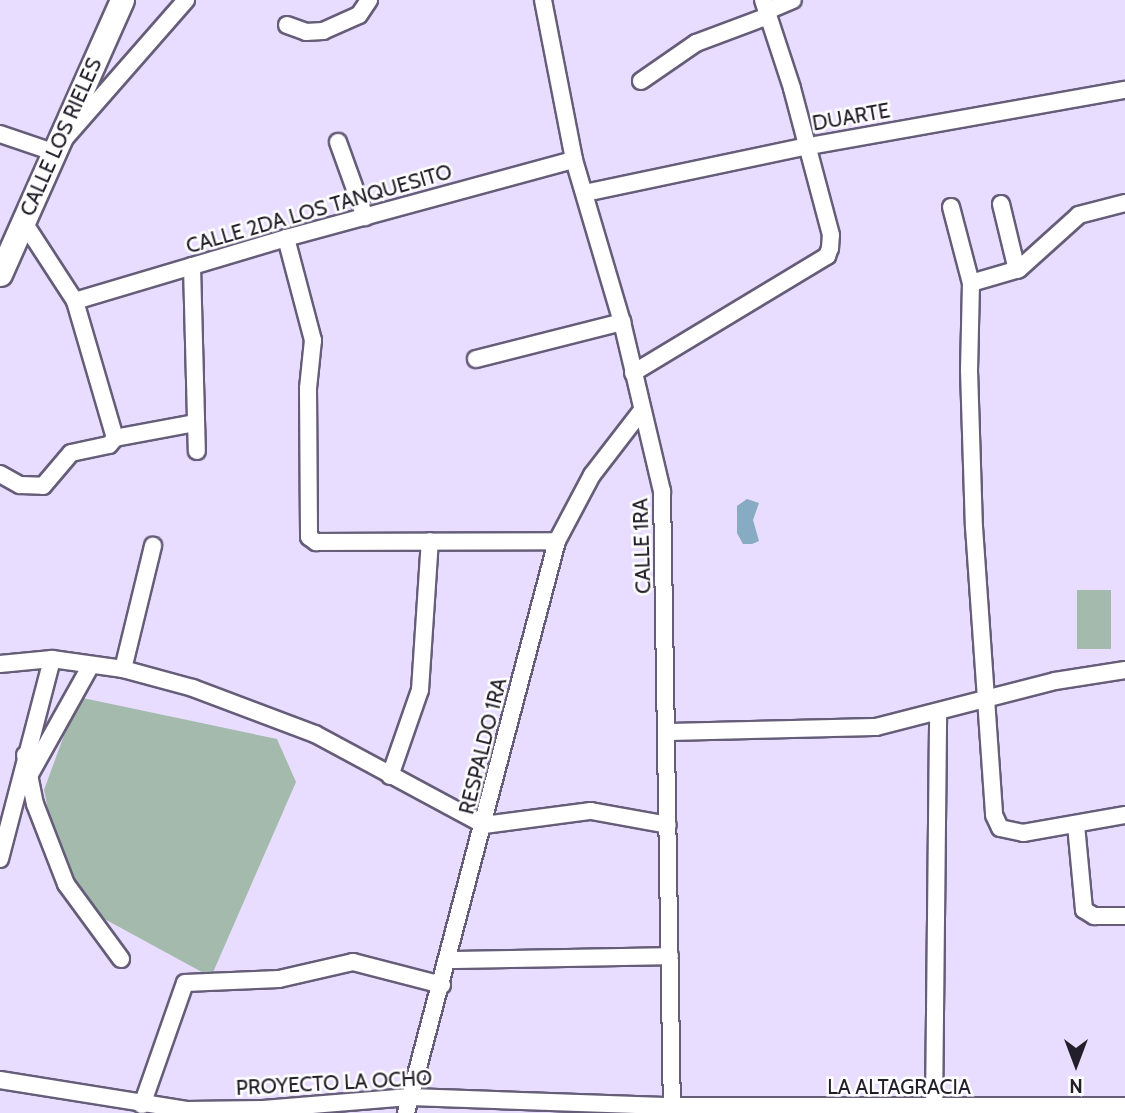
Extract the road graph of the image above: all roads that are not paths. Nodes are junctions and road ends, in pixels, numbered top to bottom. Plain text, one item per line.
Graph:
1 (122, 0) edge
2 (186, 0) edge
3 (369, 0) edge
4 (543, 0) edge
5 (793, 0) edge
6 (766, 9) edge
7 (287, 25) dead end
8 (641, 81) dead end
9 (1125, 90) edge
10 (0, 134) edge
11 (338, 142) dead end
12 (804, 146) junction
13 (53, 152) junction
14 (575, 160) junction
15 (585, 193) junction
16 (1125, 203) edge
17 (1001, 204) dead end
18 (951, 206) dead end
19 (365, 217) junction
20 (23, 221) junction
21 (286, 238) junction
22 (192, 266) junction
23 (1017, 270) junction
24 (0, 274) edge
25 (971, 283) junction
26 (75, 301) junction
27 (622, 322) junction
28 (476, 359) dead end
29 (634, 373) junction
30 (642, 410) junction
31 (195, 424) junction
32 (115, 438) junction
33 (197, 451) dead end
34 (0, 474) edge
35 (430, 541) junction
36 (557, 541) junction
37 (153, 547) dead end
38 (52, 659) junction
39 (0, 664) edge
40 (91, 664) junction
41 (123, 669) junction
42 (1125, 670) edge
43 (988, 696) junction
44 (938, 713) junction
45 (667, 732) junction
46 (25, 755) junction
47 (29, 776) junction
48 (390, 776) junction
49 (1125, 815) edge
50 (484, 825) junction
51 (668, 825) junction
52 (1076, 825) junction
53 (0, 858) edge
54 (1125, 916) edge
55 (670, 956) junction
56 (121, 959) dead end
57 (449, 960) junction
58 (442, 985) junction
59 (0, 1080) edge
60 (142, 1105) junction
61 (408, 1105) edge
62 (93, 1106) edge
63 (1125, 1106) edge
64 (672, 1109) edge
65 (943, 1110) edge
66 (263, 1111) edge

1 - 13 street, CALLE LOS RIELES
2 - 13 street
3 - 7 street
4 - 14 street, CALLE 1RA
5 - 6 street
6 - 8 street
6 - 12 street
9 - 12 street, DUARTE
10 - 13 street
11 - 19 street
12 - 15 street, DUARTE
12 - 29 street
13 - 20 street, CALLE LOS RIELES
14 - 15 street, CALLE 1RA
14 - 19 street, CALLE 2DA LOS TANQUESITO
15 - 27 street, CALLE 1RA
16 - 23 street
17 - 23 street
18 - 25 street
19 - 21 street, CALLE 2DA LOS TANQUESITO
20 - 24 street, CALLE LOS RIELES
20 - 26 street
21 - 22 street, CALLE 2DA LOS TANQUESITO
21 - 35 street
22 - 26 street, CALLE 2DA LOS TANQUESITO
22 - 31 street
23 - 25 street
25 - 43 street
26 - 32 street
27 - 28 street
27 - 29 street, CALLE 1RA
29 - 30 street, CALLE 1RA
30 - 36 street, RESPALDO 1RA
30 - 45 street, CALLE 1RA
31 - 32 street
31 - 33 street
32 - 34 street
35 - 36 street
35 - 48 street
36 - 50 street, RESPALDO 1RA
37 - 41 street
38 - 39 street
38 - 40 street
38 - 46 street
40 - 41 street
40 - 47 street
41 - 48 street
42 - 43 street
43 - 44 street
43 - 52 street
44 - 45 street
44 - 65 street
45 - 51 street, CALLE 1RA
46 - 47 street
46 - 53 street
47 - 56 street
48 - 50 street
49 - 52 street
50 - 51 street
50 - 57 street, RESPALDO 1RA
51 - 55 street, CALLE 1RA
52 - 54 street
55 - 57 street
55 - 64 street, CALLE 1RA
57 - 58 street, RESPALDO 1RA
58 - 60 street
58 - 61 street, RESPALDO 1RA
59 - 62 street, PROYECTO LA OCHO
60 - 62 street, PROYECTO LA OCHO
60 - 66 street, PROYECTO LA OCHO
61 - 64 street, PROYECTO LA OCHO
61 - 66 street, PROYECTO LA OCHO
63 - 65 street, LA ALTAGRACIA
64 - 65 street, LA ALTAGRACIA

